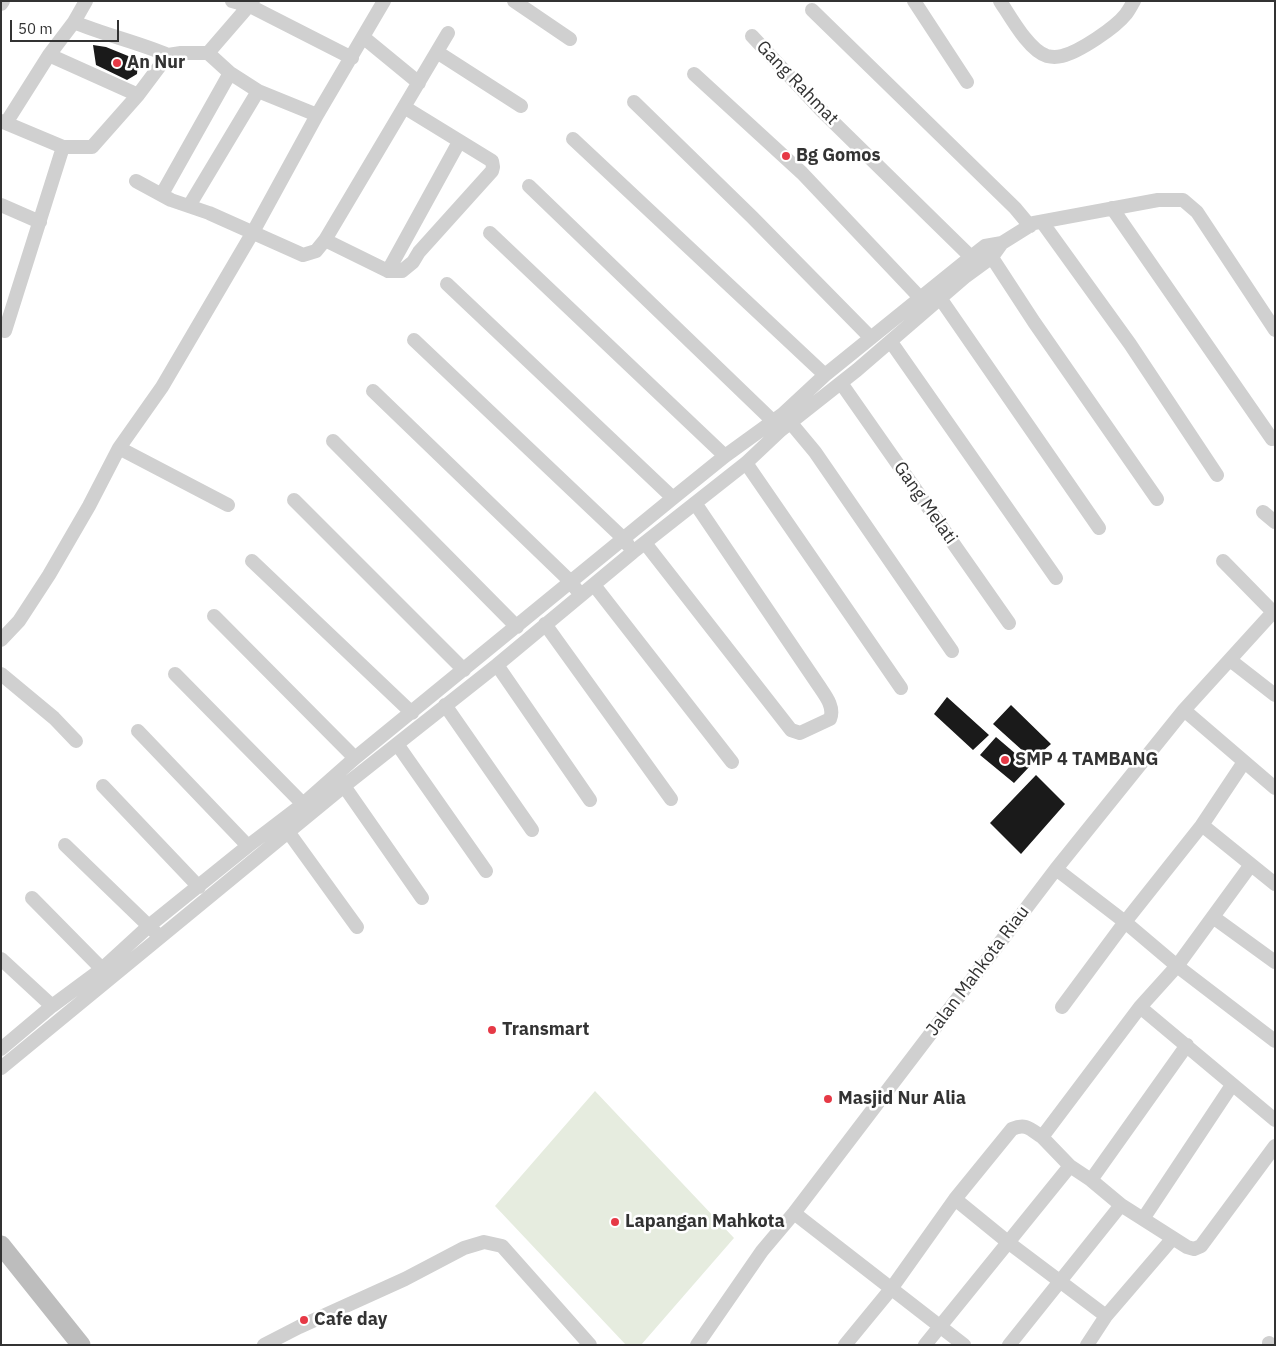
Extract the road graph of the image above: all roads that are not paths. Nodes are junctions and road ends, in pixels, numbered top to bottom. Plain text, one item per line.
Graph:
1 (86, 1) edge
2 (232, 1) edge
3 (384, 1) edge
4 (514, 1) edge
5 (914, 1) edge
6 (1000, 1) edge
7 (1134, 1) edge
8 (251, 4) edge
9 (812, 10) dead end
10 (74, 22) junction
11 (448, 33) dead end
12 (752, 36) dead end
13 (364, 38) junction
14 (570, 39) dead end
15 (437, 52) junction
16 (208, 53) junction
17 (168, 54) junction
18 (49, 55) junction
19 (352, 58) junction
20 (230, 73) junction
21 (694, 74) dead end
22 (967, 82) dead end
23 (419, 83) junction
24 (258, 91) junction
25 (138, 95) junction
26 (634, 102) dead end
27 (521, 106) dead end
28 (404, 107) junction
29 (317, 115) junction
30 (4, 122) edge
31 (573, 139) dead end
32 (459, 142) junction
33 (63, 148) junction
34 (136, 181) dead end
35 (529, 186) dead end
36 (162, 194) junction
37 (1, 205) edge
38 (189, 206) junction
39 (1112, 208) junction
40 (40, 222) junction
41 (1036, 224) junction
42 (253, 232) junction
43 (490, 233) dead end
44 (326, 240) junction
45 (988, 252) junction
46 (971, 257) junction
47 (388, 271) junction
48 (447, 284) dead end
49 (930, 301) junction
50 (1275, 330) edge
51 (5, 331) dead end
52 (871, 338) junction
53 (414, 340) dead end
54 (891, 342) junction
55 (825, 375) junction
56 (841, 383) junction
57 (373, 391) dead end
58 (782, 422) junction
59 (1272, 439) dead end
60 (333, 441) dead end
61 (119, 448) junction
62 (725, 456) junction
63 (746, 463) junction
64 (1217, 475) dead end
65 (673, 498) junction
66 (1157, 499) dead end
67 (294, 500) dead end
68 (695, 503) junction
69 (228, 505) dead end
70 (1263, 512) dead end
71 (1275, 522) edge
72 (1099, 528) dead end
73 (624, 539) junction
74 (645, 543) junction
75 (633, 552) junction
76 (1224, 561) dead end
77 (252, 562) dead end
78 (1056, 578) dead end
79 (571, 582) junction
80 (594, 585) junction
81 (580, 596) junction
82 (1274, 612) edge
83 (214, 616) dead end
84 (1009, 623) dead end
85 (546, 624) junction
86 (517, 627) junction
87 (1, 640) edge
88 (952, 651) dead end
89 (1230, 660) junction
90 (497, 665) junction
91 (464, 670) junction
92 (1, 674) edge
93 (175, 674) dead end
94 (901, 688) dead end
95 (1275, 695) edge
96 (445, 705) junction
97 (1184, 710) junction
98 (412, 712) junction
99 (138, 731) dead end
100 (76, 741) dead end
101 (397, 744) junction
102 (355, 758) junction
103 (732, 762) dead end
104 (1244, 762) junction
105 (103, 786) dead end
106 (336, 787) junction
107 (1275, 788) edge
108 (590, 800) dead end
109 (671, 800) dead end
110 (303, 804) junction
111 (1202, 825) junction
112 (285, 828) junction
113 (532, 830) dead end
114 (65, 845) dead end
115 (248, 846) junction
116 (1250, 866) junction
117 (1056, 869) junction
118 (486, 872) dead end
119 (1275, 884) edge
120 (200, 887) junction
121 (32, 898) dead end
122 (422, 898) dead end
123 (1214, 917) junction
124 (1125, 922) junction
125 (150, 925) junction
126 (357, 927) dead end
127 (160, 938) junction
128 (1, 959) edge
129 (1275, 962) edge
130 (1177, 966) junction
131 (102, 969) junction
132 (52, 1006) junction
133 (1140, 1006) junction
134 (1062, 1007) dead end
135 (1275, 1041) edge
136 (1187, 1046) junction
137 (2, 1048) edge
138 (1, 1068) edge
139 (1232, 1085) junction
140 (1275, 1120) edge
141 (1042, 1137) junction
142 (1275, 1146) edge
143 (1070, 1166) junction
144 (1091, 1180) junction
145 (955, 1199) junction
146 (1121, 1205) junction
147 (794, 1213) junction
148 (1143, 1219) junction
149 (1173, 1238) junction
150 (1008, 1243) junction
151 (1, 1246) edge
152 (1059, 1280) junction
153 (891, 1288) junction
154 (1106, 1316) junction
155 (940, 1326) junction
156 (74, 1343) edge
157 (264, 1345) edge
158 (590, 1345) edge
159 (696, 1345) edge
160 (845, 1345) edge
161 (925, 1345) edge
162 (964, 1345) edge
163 (1009, 1345) edge
164 (1087, 1345) edge

1 - 10 street
2 - 8 street
3 - 13 street
4 - 14 street
5 - 22 street
6 - 7 street
8 - 16 street
8 - 19 street
9 - 41 street
10 - 17 street
10 - 18 street
11 - 15 street
12 - 46 street, Gang Rahmat
13 - 19 street
13 - 23 street
15 - 23 street
15 - 27 street
16 - 17 street
16 - 20 street
17 - 25 street
18 - 25 street
18 - 30 street
19 - 29 street
20 - 24 street
20 - 36 street
21 - 49 street
23 - 28 street
24 - 29 street
24 - 38 street
25 - 33 street
26 - 52 street
28 - 32 street
28 - 44 street
29 - 42 street
30 - 33 street
31 - 55 street
32 - 47 street
32 - 47 street
33 - 40 street
34 - 36 street
35 - 58 street
36 - 38 street
37 - 40 street
38 - 42 street
39 - 41 street
39 - 50 street
39 - 59 street
40 - 51 street
41 - 45 street
41 - 64 street
42 - 44 street
42 - 61 street
43 - 62 street
44 - 47 street
45 - 46 street
45 - 49 street
45 - 66 street
46 - 49 street
48 - 65 street
49 - 52 street
49 - 54 street
49 - 72 street
52 - 55 street
53 - 73 street
54 - 56 street
54 - 78 street
55 - 58 street
56 - 58 street
56 - 84 street, Gang Melati
57 - 79 street
58 - 62 street
58 - 63 street
58 - 88 street
60 - 86 street
61 - 69 street
61 - 87 street
62 - 65 street
63 - 68 street
63 - 94 street
65 - 73 street
67 - 91 street
68 - 74 street
68 - 74 street
70 - 71 street
73 - 75 street
73 - 79 street
74 - 75 street
75 - 80 street
76 - 82 street
77 - 98 street
79 - 81 street
79 - 86 street
80 - 81 street
80 - 103 street
81 - 85 street
82 - 89 street, Jalan Mahkota Riau
83 - 102 street
85 - 90 street
85 - 109 street
86 - 91 street
89 - 95 street
89 - 97 street, Jalan Mahkota Riau
90 - 96 street
90 - 108 street
91 - 98 street
92 - 100 street
93 - 110 street
96 - 101 street
96 - 113 street
97 - 104 street
97 - 117 street, Jalan Mahkota Riau
98 - 102 street
99 - 115 street
101 - 106 street
101 - 118 street
102 - 106 street
104 - 107 street
104 - 111 street
105 - 120 street
106 - 110 street
106 - 112 street
106 - 122 street
110 - 112 street
111 - 116 street
111 - 124 street
112 - 115 street
112 - 126 street
112 - 127 street
114 - 125 street
115 - 120 street
116 - 119 street
116 - 123 street
117 - 124 street
117 - 147 street, Jalan Mahkota Riau
120 - 125 street
121 - 131 street
123 - 129 street
123 - 130 street
124 - 130 street
124 - 134 street
125 - 127 street
125 - 131 street
127 - 138 street
128 - 132 street
130 - 133 street
130 - 135 street
131 - 132 street
132 - 137 street
133 - 136 street
133 - 141 street
136 - 139 street
136 - 144 street
139 - 140 street
139 - 148 street
141 - 143 street
141 - 145 street
142 - 149 street
143 - 144 street
143 - 150 street
144 - 146 street
145 - 150 street
145 - 153 street
146 - 148 street
146 - 152 street
147 - 153 street
147 - 159 street, Jalan Mahkota Riau
148 - 149 street
149 - 154 street
150 - 152 street
150 - 155 street
151 - 156 main road
152 - 154 street
152 - 163 street
153 - 155 street
153 - 160 street
154 - 164 street
155 - 161 street
155 - 162 street
157 - 158 street

